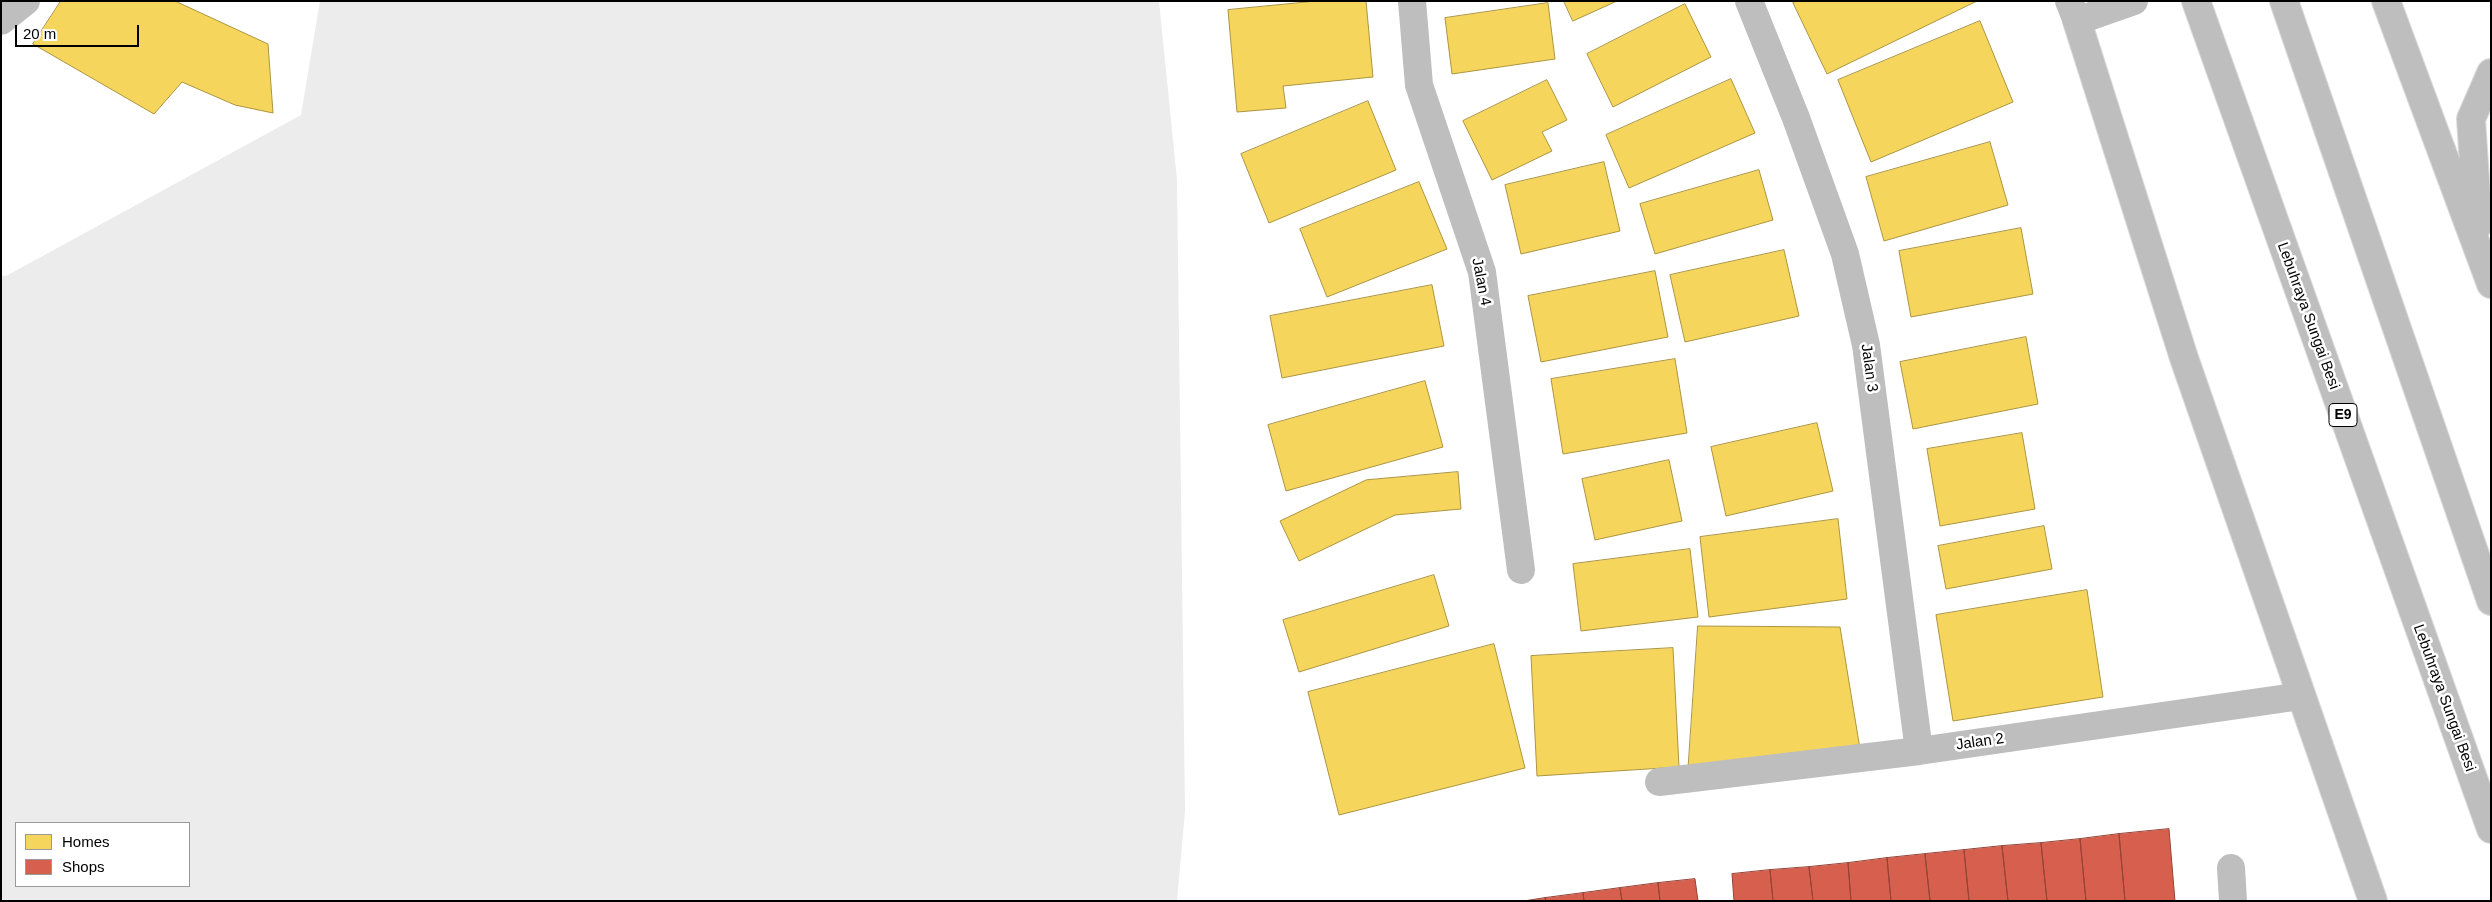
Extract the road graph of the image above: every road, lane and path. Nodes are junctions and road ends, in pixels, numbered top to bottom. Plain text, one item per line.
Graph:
1 (26, 1) edge
2 (1412, 1) edge
3 (1749, 1) edge
4 (2134, 1) edge
5 (2196, 1) edge
6 (2284, 1) edge
7 (2386, 1) edge
8 (2073, 11) edge
9 (1, 21) edge
10 (2491, 73) edge
11 (2480, 256) junction
12 (2491, 284) edge
13 (1521, 570) dead end
14 (2491, 601) edge
15 (2301, 696) junction
16 (1919, 751) junction
17 (1658, 782) dead end
18 (2491, 829) edge
19 (2231, 868) dead end
20 (2233, 901) edge
21 (2372, 901) edge

1 - 9 main road
2 - 13 main road, Jalan 4
3 - 16 main road, Jalan 3
4 - 8 main road
5 - 18 main road, Lebuhraya Sungai Besi / E9
6 - 14 main road
7 - 11 main road
8 - 15 main road
10 - 11 main road
11 - 12 main road
15 - 16 main road, Jalan 2
15 - 21 main road
16 - 17 main road, Jalan 2
19 - 20 main road

